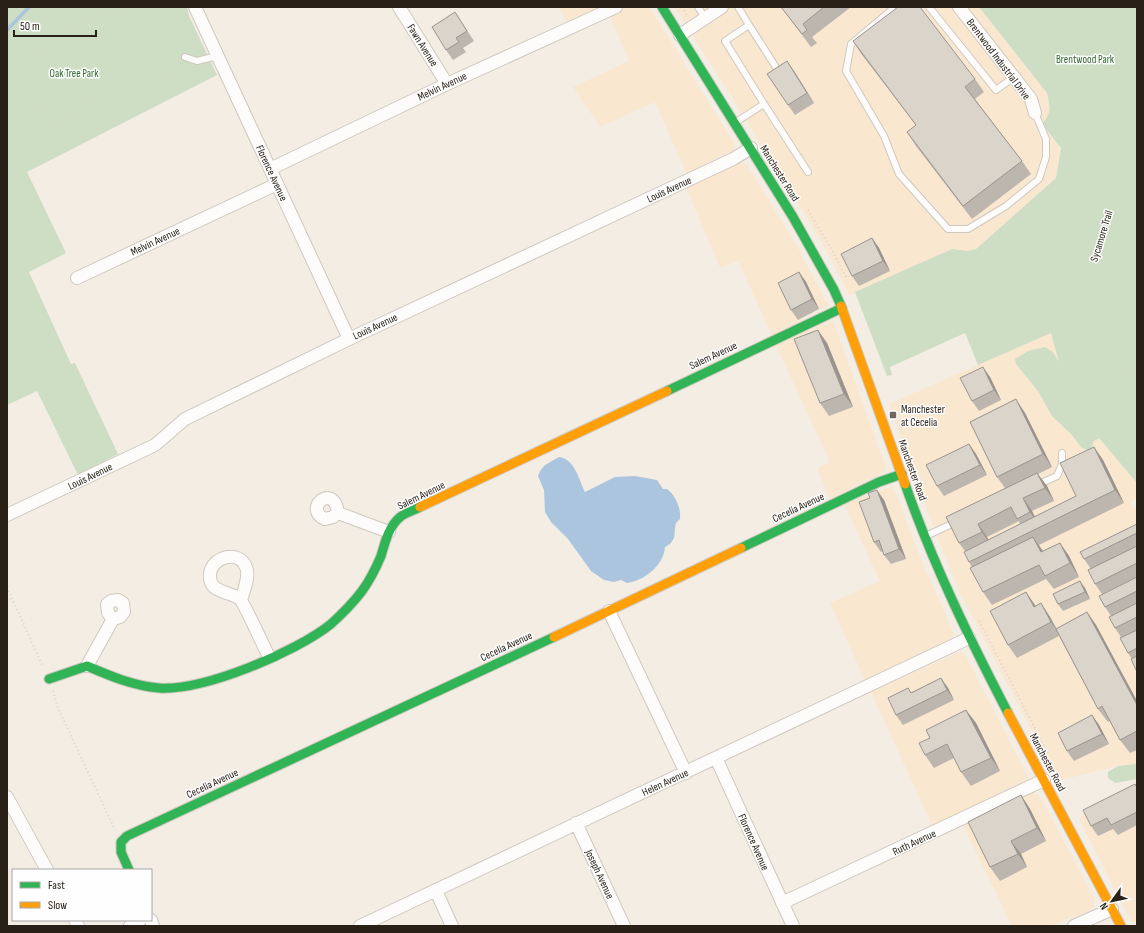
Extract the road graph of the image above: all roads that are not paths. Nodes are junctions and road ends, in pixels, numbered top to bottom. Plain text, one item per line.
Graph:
1 (195, 7) edge
2 (399, 7) edge
3 (616, 7) edge
4 (662, 7) edge
5 (698, 7) edge
6 (722, 7) edge
7 (738, 7) edge
8 (895, 7) edge
9 (929, 7) edge
10 (959, 7) edge
11 (705, 18) junction
12 (749, 25) junction
13 (680, 35) junction
14 (217, 56) junction
15 (185, 57) road end
16 (779, 72) edge
17 (1014, 77) junction
18 (447, 84) junction
19 (764, 104) junction
20 (1035, 114) joint
21 (735, 123) junction
22 (751, 148) junction
23 (270, 169) junction
24 (808, 172) dead end
25 (277, 184) junction
26 (77, 278) dead end
27 (842, 308) junction
28 (349, 339) junction
29 (1062, 453) dead end
30 (902, 474) junction
31 (1031, 487) edge
32 (338, 513) dead end
33 (7, 514) edge
34 (960, 520) edge
35 (389, 532) junction
36 (924, 536) junction
37 (241, 600) dead end
38 (609, 611) junction
39 (114, 619) dead end
40 (969, 638) junction
41 (269, 657) junction
42 (88, 666) junction
43 (49, 680) road end
44 (716, 758) junction
45 (686, 773) junction
46 (1044, 780) junction
47 (7, 797) edge
48 (576, 823) junction
49 (46, 869) edge
50 (129, 869) edge
51 (436, 891) junction
52 (782, 903) junction
53 (1112, 909) junction
54 (360, 926) edge
55 (452, 926) edge
56 (624, 926) edge
57 (793, 926) edge
58 (1074, 926) edge
59 (1121, 926) edge

1 - 14 street, Florence Avenue
2 - 18 street, Fawn Avenue
3 - 18 street, Melvin Avenue
4 - 13 street, Manchester Road
5 - 11 lane
6 - 11 street
7 - 12 lane
8 - 20 lane
9 - 17 lane
10 - 17 street, Brentwood Industrial Drive
11 - 13 street
12 - 16 lane
12 - 19 lane
13 - 21 street, Manchester Road
14 - 15 lane
14 - 23 street, Florence Avenue
17 - 20 street, Brentwood Industrial Drive
18 - 23 street, Melvin Avenue
19 - 21 lane
19 - 24 lane
21 - 22 street, Manchester Road
22 - 27 street, Manchester Road
22 - 28 street, Louis Avenue
23 - 25 street, Florence Avenue
25 - 26 street, Melvin Avenue
25 - 28 street, Florence Avenue
27 - 30 street, Manchester Road
27 - 35 street, Salem Avenue
28 - 33 street, Louis Avenue
29 - 31 lane
30 - 36 street, Manchester Road
30 - 38 street, Cecelia Avenue
32 - 35 street
34 - 36 lane
35 - 41 street, Salem Avenue
36 - 40 street, Manchester Road
37 - 41 street
38 - 45 street
38 - 50 street, Cecelia Avenue
39 - 42 street
40 - 44 street, Helen Avenue
40 - 46 street, Manchester Road
41 - 42 street, Salem Avenue
42 - 43 street
44 - 45 street, Helen Avenue
44 - 52 street, Florence Avenue
45 - 48 street, Helen Avenue
46 - 52 street, Ruth Avenue
46 - 53 street, Manchester Road
47 - 49 street
48 - 51 street, Helen Avenue
48 - 56 street, Joseph Avenue
51 - 54 street, Helen Avenue
51 - 55 street
52 - 57 street, Florence Avenue
53 - 58 street
53 - 59 street, Manchester Road

